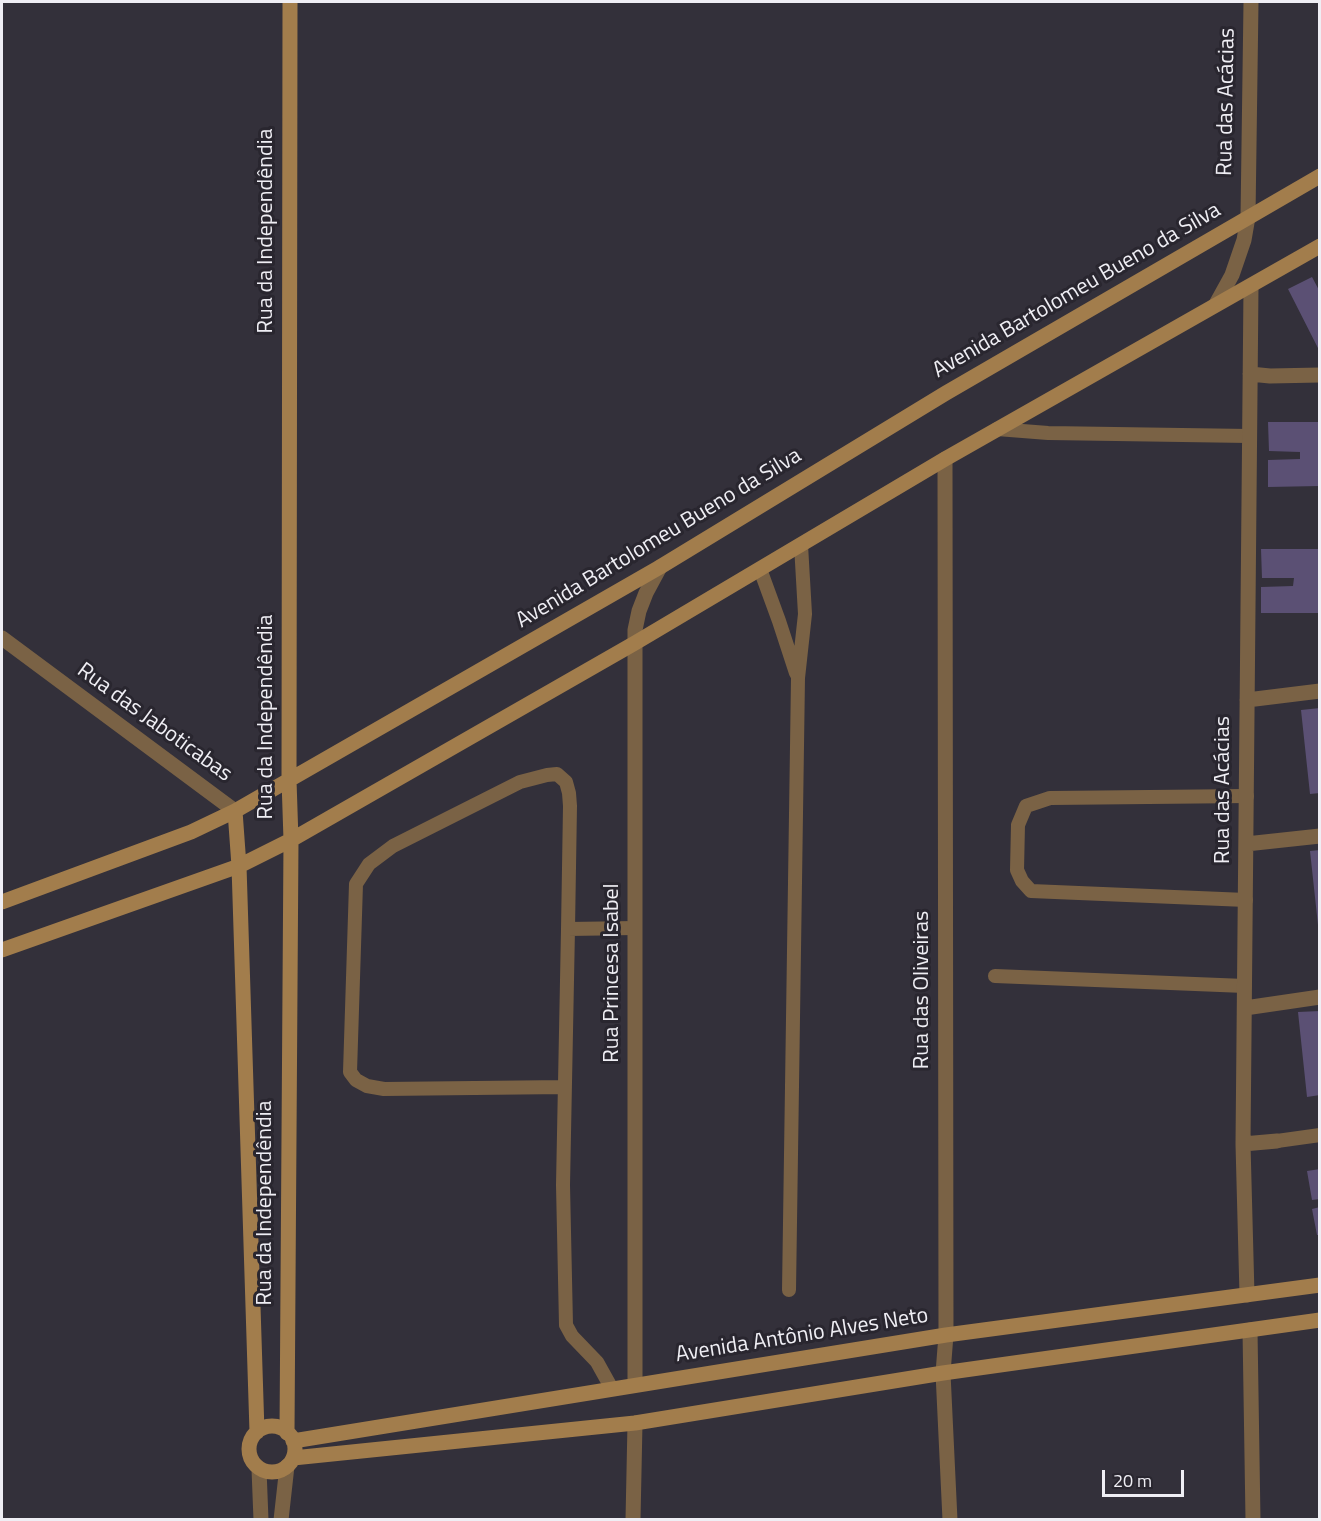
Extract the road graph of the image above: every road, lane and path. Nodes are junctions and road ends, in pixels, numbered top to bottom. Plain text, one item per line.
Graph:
1 (290, 2) edge
2 (1251, 2) edge
3 (1320, 176) edge
4 (1248, 217) junction
5 (1320, 246) edge
6 (1251, 286) junction
7 (1216, 304) junction
8 (1250, 375) junction
9 (1320, 375) edge
10 (998, 429) junction
11 (1249, 436) junction
12 (945, 459) junction
13 (801, 545) junction
14 (660, 567) junction
15 (760, 569) junction
16 (2, 638) edge
17 (635, 643) junction
18 (798, 678) junction
19 (1320, 691) edge
20 (1248, 700) junction
21 (289, 780) junction
22 (1247, 796) junction
23 (236, 811) junction
24 (1320, 836) edge
25 (291, 840) junction
26 (1246, 844) junction
27 (238, 866) junction
28 (1246, 900) junction
29 (2, 902) edge
30 (635, 928) junction
31 (568, 929) junction
32 (2, 950) edge
33 (995, 976) dead end
34 (1245, 986) junction
35 (1320, 997) edge
36 (1245, 1008) junction
37 (565, 1088) junction
38 (1320, 1135) edge
39 (1276, 1141) joint
40 (1243, 1144) junction
41 (1320, 1285) edge
42 (789, 1290) dead end
43 (1247, 1295) junction
44 (1320, 1320) edge
45 (1250, 1330) junction
46 (946, 1335) junction
47 (944, 1373) junction
48 (635, 1385) junction
49 (612, 1389) junction
50 (635, 1423) junction
51 (257, 1432) junction
52 (290, 1437) junction
53 (290, 1462) junction
54 (259, 1469) junction
55 (261, 1520) edge
56 (281, 1520) edge
57 (633, 1520) edge
58 (950, 1520) edge
59 (1252, 1520) edge

1 - 21 street, Rua da Independêndia
2 - 4 street, Rua das Acácias
3 - 4 street, Avenida Bartolomeu Bueno da Silva
4 - 7 street, Rua das Acácias
4 - 14 street, Avenida Bartolomeu Bueno da Silva
5 - 6 street
6 - 7 street
6 - 8 street, Rua das Acácias
7 - 10 street
8 - 9 street
8 - 11 street, Rua das Acácias
10 - 11 lane
10 - 12 street
11 - 20 street, Rua das Acácias
12 - 13 street
12 - 46 street, Rua das Oliveiras
13 - 15 street
13 - 18 lane
14 - 17 street, Rua Princesa Isabel
14 - 21 street, Avenida Bartolomeu Bueno da Silva
15 - 17 street
15 - 18 lane
16 - 23 street, Rua das Jaboticabas
17 - 25 street
17 - 30 street, Rua Princesa Isabel
18 - 42 lane
19 - 20 street
20 - 22 street, Rua das Acácias
21 - 23 street, Avenida Bartolomeu Bueno da Silva
21 - 25 street, Rua da Independêndia
22 - 26 street, Rua das Acácias
22 - 28 lane
23 - 27 street, Rua das Jaboticabas
23 - 29 street, Avenida Bartolomeu Bueno da Silva
24 - 26 street
25 - 27 street
25 - 52 street, Rua da Independêndia
26 - 28 street, Rua das Acácias
27 - 32 street
27 - 51 street, Rua da Independêndia
28 - 34 street, Rua das Acácias
30 - 31 lane
30 - 48 street, Rua Princesa Isabel
31 - 37 lane
31 - 37 lane
33 - 34 lane
34 - 36 street, Rua das Acácias
35 - 36 street
36 - 40 street, Rua das Acácias
37 - 49 lane
38 - 39 lane
39 - 40 street
40 - 43 street, Rua das Acácias
41 - 43 street, Avenida Antônio Alves Neto
43 - 46 street, Avenida Antônio Alves Neto
44 - 45 street
45 - 47 street
45 - 59 street
46 - 47 street, Rua das Oliveiras
46 - 48 street, Avenida Antônio Alves Neto
47 - 50 street
47 - 58 street, Rua das Oliveiras
48 - 49 street, Avenida Antônio Alves Neto
49 - 52 street, Avenida Antônio Alves Neto
50 - 53 street
50 - 57 street
51 - 52 street
51 - 54 street
52 - 53 street
53 - 54 street
53 - 56 street
54 - 55 street

